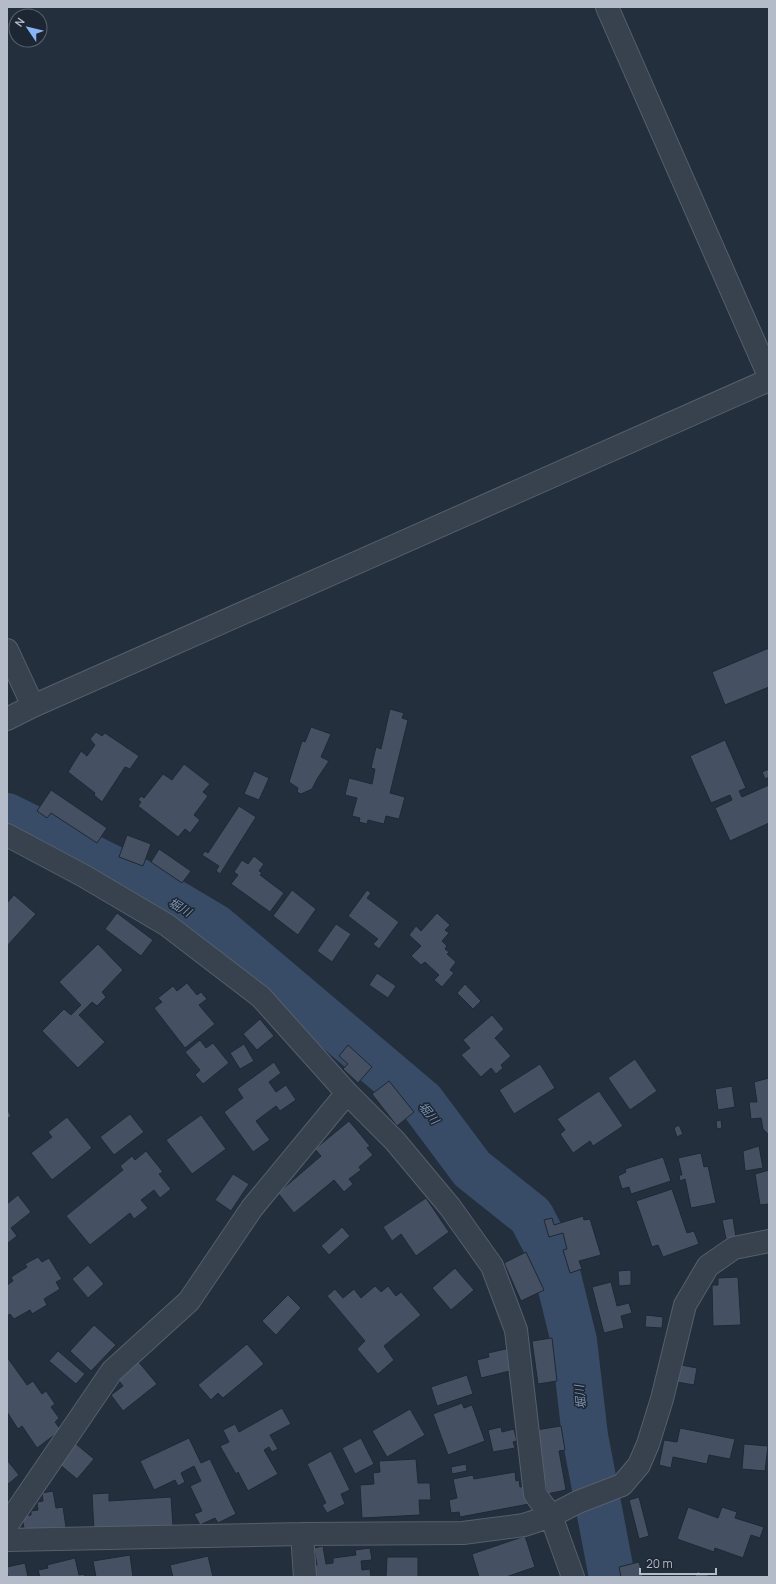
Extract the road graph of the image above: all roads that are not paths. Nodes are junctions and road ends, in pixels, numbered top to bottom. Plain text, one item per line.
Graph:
1 (607, 7) edge
2 (769, 376) edge
3 (769, 380) edge
4 (7, 650) edge
5 (33, 706) junction
6 (7, 719) edge
7 (7, 835) edge
8 (347, 1093) junction
9 (769, 1241) edge
10 (551, 1516) junction
11 (7, 1525) edge
12 (302, 1534) junction
13 (7, 1540) edge
14 (305, 1577) edge
15 (573, 1577) edge

1 - 2 street
3 - 5 street
4 - 5 street
5 - 6 street
7 - 8 street
8 - 10 street
8 - 11 street
9 - 10 street
10 - 12 street
10 - 15 street
12 - 13 street
12 - 14 street

